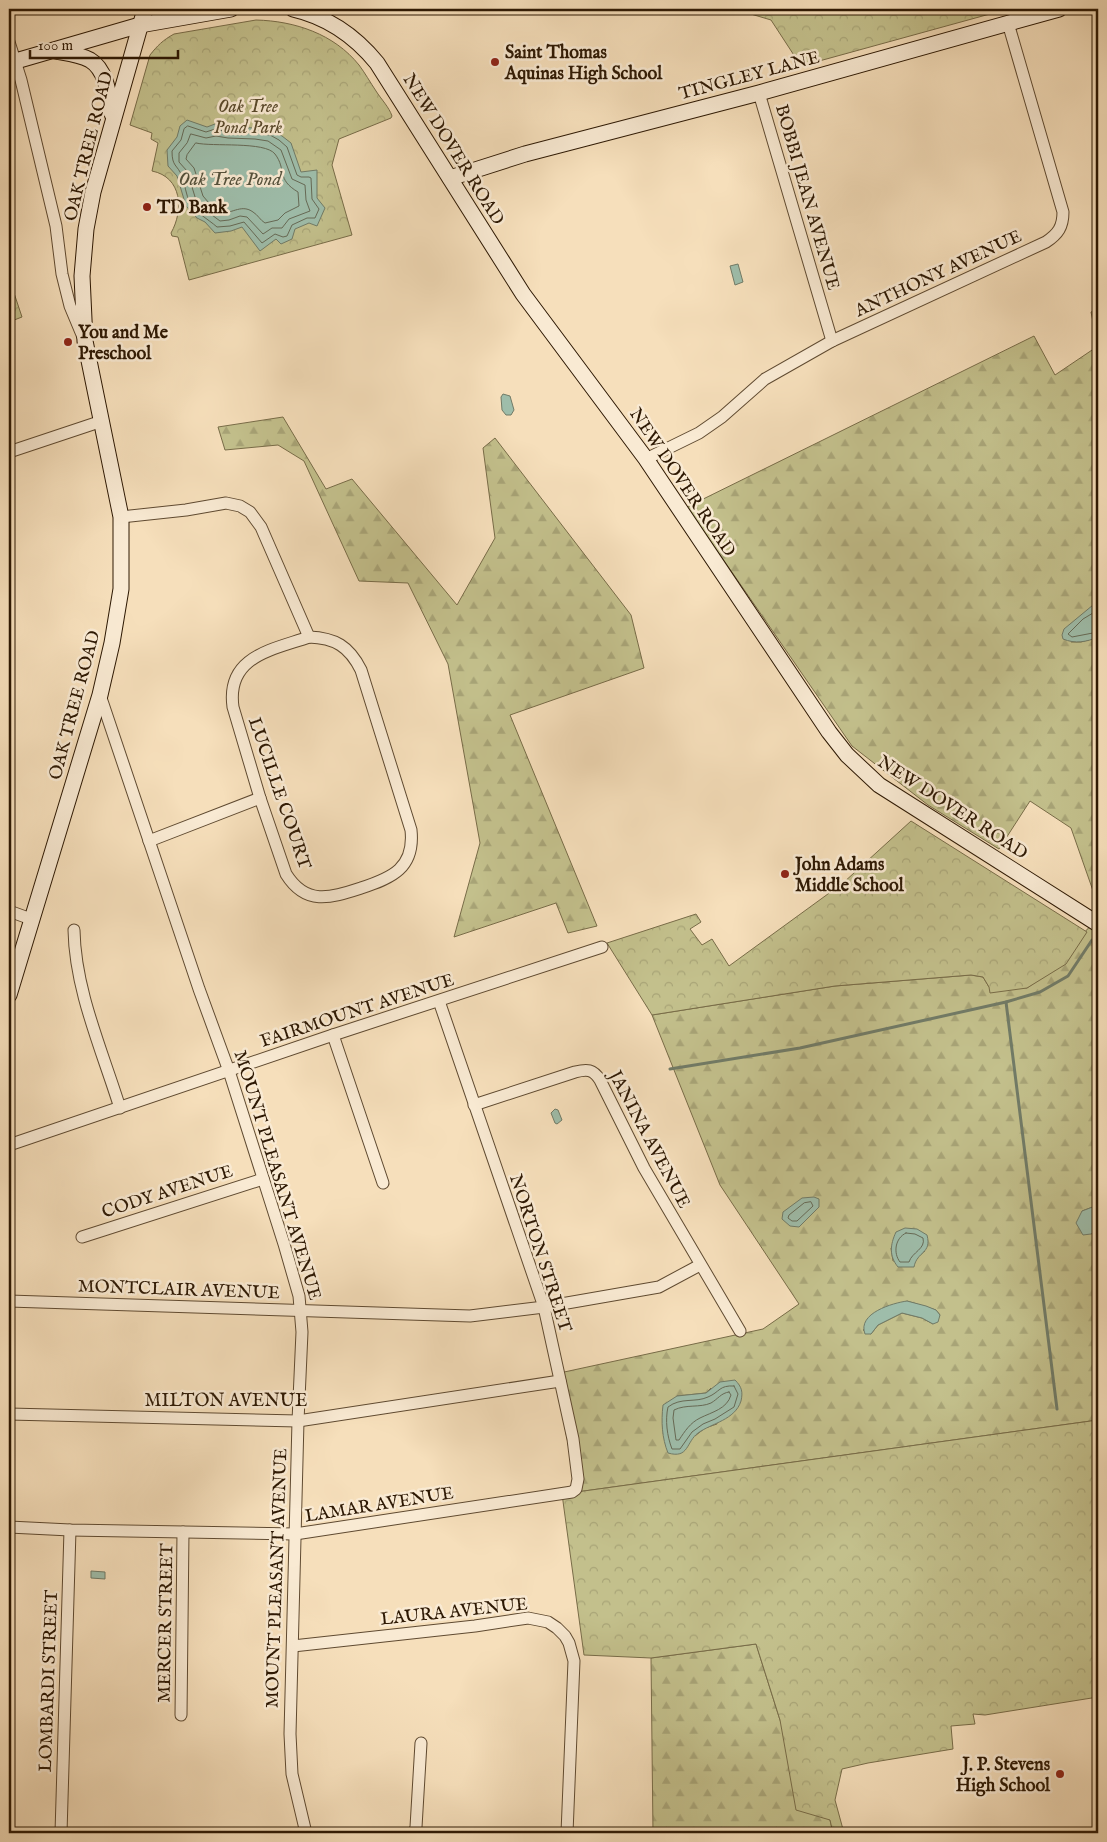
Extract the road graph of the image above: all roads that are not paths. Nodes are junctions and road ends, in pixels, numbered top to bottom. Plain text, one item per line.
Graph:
1 (145, 9) edge
2 (231, 9) edge
3 (293, 9) edge
4 (1059, 9) edge
5 (1008, 23) junction
6 (140, 25) junction
7 (9, 42) edge
8 (53, 51) junction
9 (12, 62) edge
10 (759, 92) junction
11 (113, 118) junction
12 (450, 178) junction
13 (85, 341) junction
14 (832, 341) junction
15 (102, 421) junction
16 (9, 452) edge
17 (646, 459) junction
18 (121, 517) junction
19 (309, 637) junction
20 (100, 695) junction
21 (260, 798) junction
22 (149, 841) junction
23 (9, 911) edge
24 (31, 919) junction
25 (1098, 924) edge
26 (74, 930) dead end
27 (602, 947) dead end
28 (9, 995) edge
29 (439, 1001) junction
30 (334, 1035) junction
31 (229, 1071) junction
32 (474, 1105) junction
33 (120, 1108) junction
34 (9, 1145) edge
35 (263, 1178) junction
36 (383, 1183) dead end
37 (82, 1237) dead end
38 (700, 1265) junction
39 (9, 1301) edge
40 (544, 1307) junction
41 (302, 1311) junction
42 (740, 1331) dead end
43 (560, 1381) junction
44 (9, 1414) edge
45 (298, 1421) junction
46 (544, 1496) joint
47 (9, 1527) edge
48 (70, 1530) junction
49 (183, 1532) junction
50 (295, 1534) junction
51 (293, 1646) junction
52 (181, 1715) dead end
53 (421, 1743) dead end
54 (60, 1833) edge
55 (306, 1833) edge
56 (414, 1833) edge
57 (567, 1833) edge

1 - 6 street, OAK TREE ROAD
2 - 6 street
3 - 12 street, NEW DOVER ROAD
4 - 5 street, TINGLEY LANE
5 - 10 street, TINGLEY LANE
5 - 14 street, ANTHONY AVENUE
6 - 8 street
6 - 11 street, OAK TREE ROAD
7 - 9 street
8 - 9 street
8 - 11 street
9 - 13 street
10 - 12 street, TINGLEY LANE
10 - 14 street, BOBBI JEAN AVENUE
11 - 13 street, OAK TREE ROAD
12 - 17 street, NEW DOVER ROAD
13 - 15 street, OAK TREE ROAD
14 - 17 street, ANTHONY AVENUE
15 - 16 street
15 - 18 street, OAK TREE ROAD
17 - 25 street, NEW DOVER ROAD
18 - 19 street
18 - 20 street, OAK TREE ROAD
19 - 21 street, LUCILLE COURT
19 - 21 street, LUCILLE COURT
20 - 22 street, MOUNT PLEASANT AVENUE
20 - 24 street, OAK TREE ROAD
21 - 22 street
22 - 31 street, MOUNT PLEASANT AVENUE
23 - 24 street
24 - 28 street, OAK TREE ROAD
26 - 33 street
27 - 29 street, FAIRMOUNT AVENUE
29 - 30 street, FAIRMOUNT AVENUE
29 - 32 street, NORTON STREET
30 - 31 street, FAIRMOUNT AVENUE
30 - 36 street
31 - 33 street, FAIRMOUNT AVENUE
31 - 35 street, MOUNT PLEASANT AVENUE
32 - 38 street, JANINA AVENUE
32 - 40 street, NORTON STREET
33 - 34 street, FAIRMOUNT AVENUE
35 - 37 street, CODY AVENUE
35 - 41 street, MOUNT PLEASANT AVENUE
38 - 40 street, MONTCLAIR AVENUE
38 - 42 street, JANINA AVENUE
39 - 41 street, MONTCLAIR AVENUE
40 - 41 street, MONTCLAIR AVENUE
40 - 43 street, NORTON STREET
41 - 45 street, MOUNT PLEASANT AVENUE
43 - 45 street, MILTON AVENUE
43 - 46 street, NORTON STREET
44 - 45 street, MILTON AVENUE
45 - 50 street, MOUNT PLEASANT AVENUE
46 - 50 street, LAMAR AVENUE
47 - 48 street, LAMAR AVENUE
48 - 49 street, LAMAR AVENUE
48 - 54 street, LOMBARDI STREET
49 - 50 street, LAMAR AVENUE
49 - 52 street, MERCER STREET
50 - 51 street, MOUNT PLEASANT AVENUE
51 - 55 street, MOUNT PLEASANT AVENUE
51 - 57 street, LAURA AVENUE
53 - 56 street

